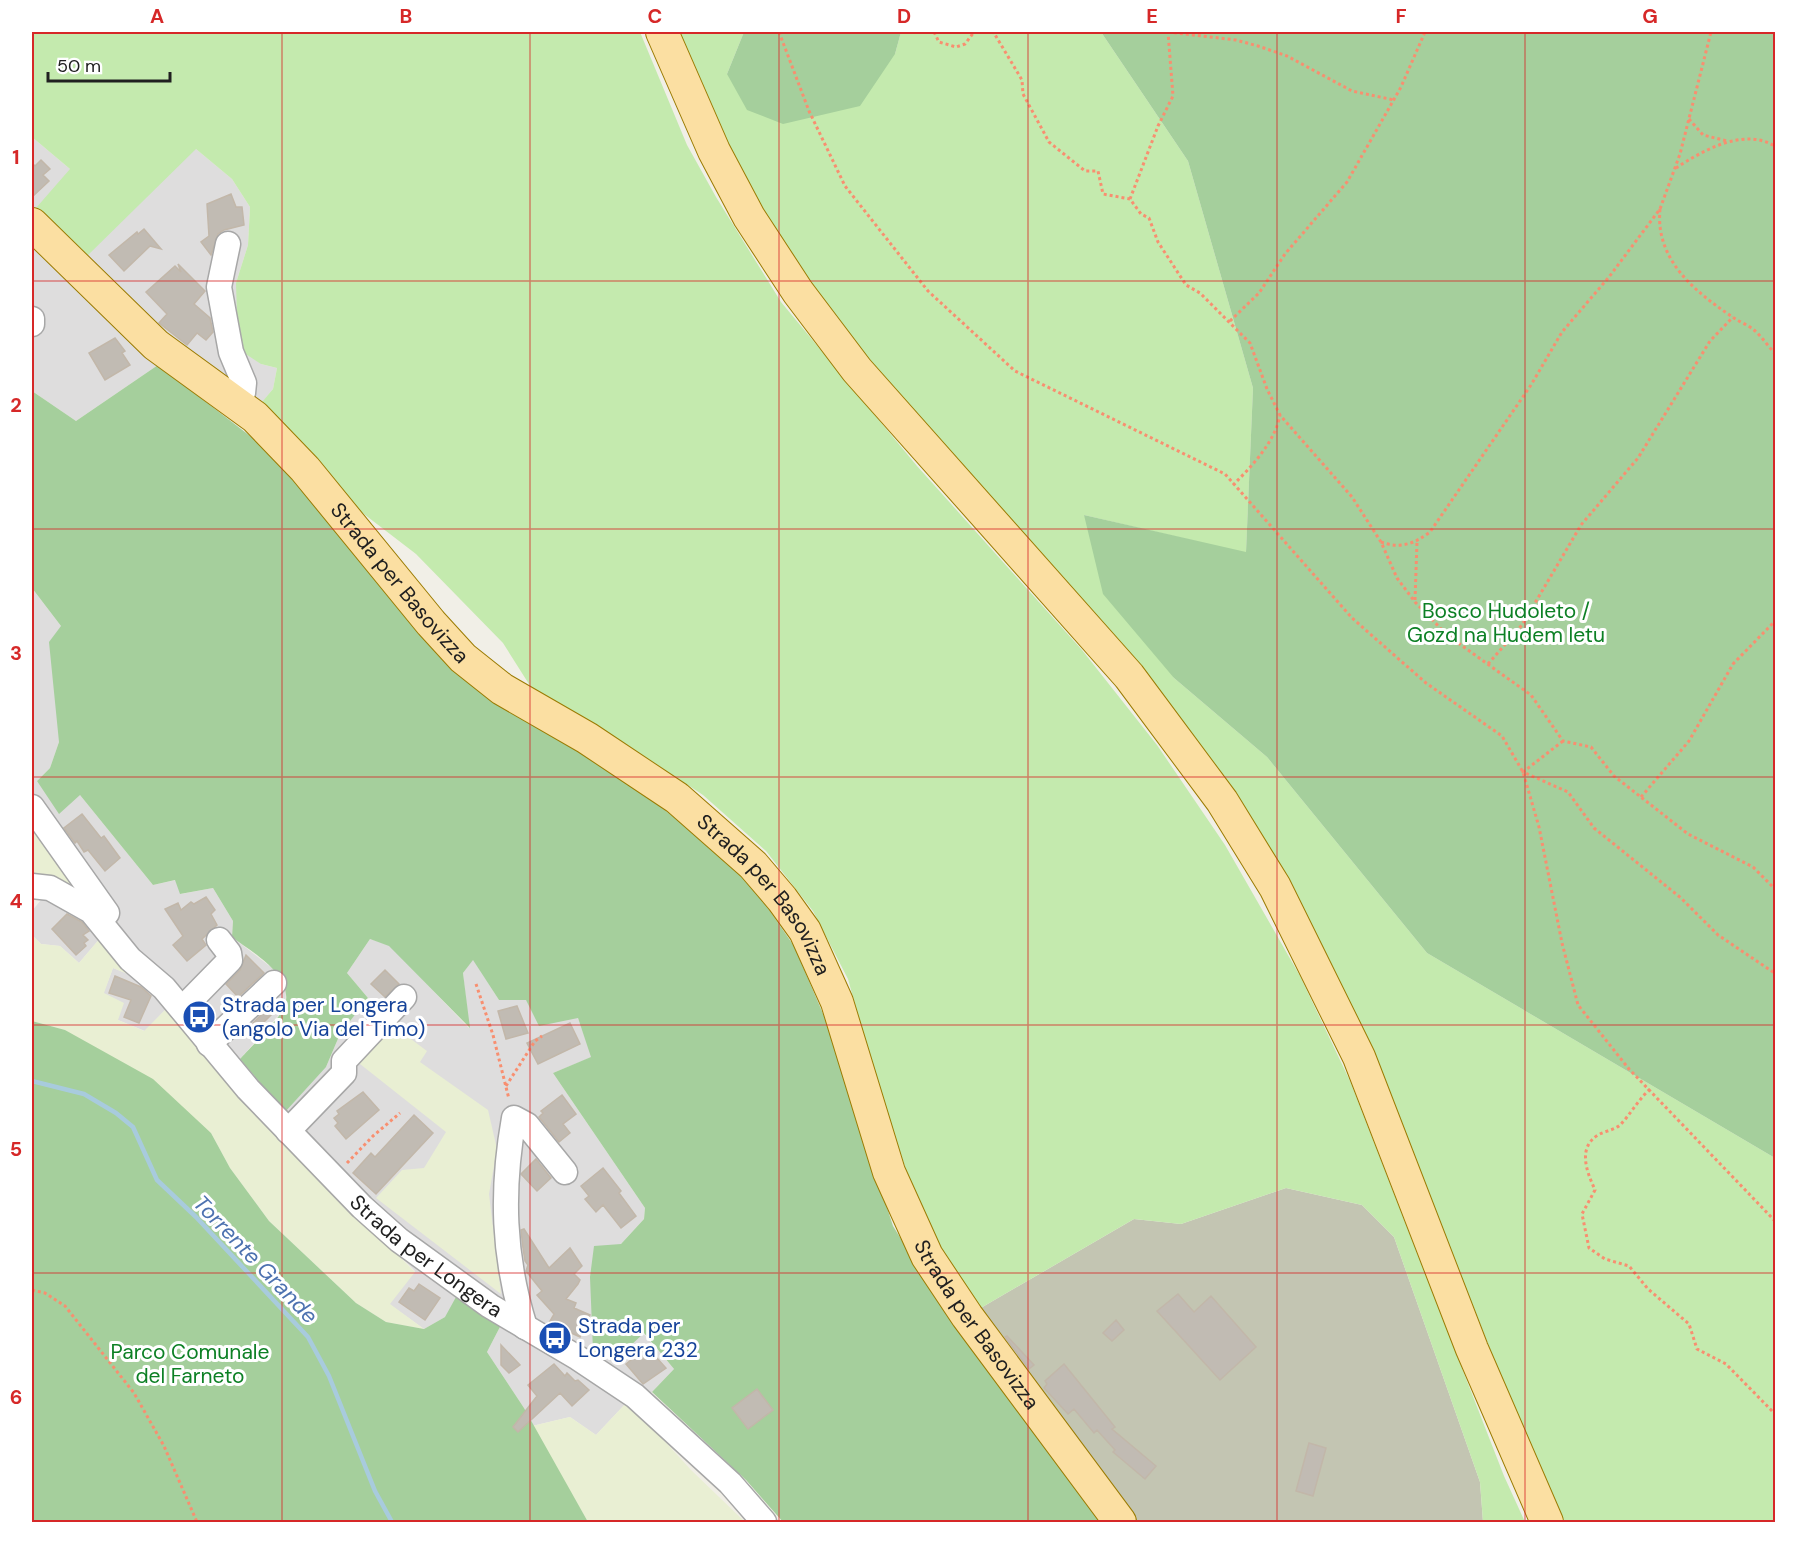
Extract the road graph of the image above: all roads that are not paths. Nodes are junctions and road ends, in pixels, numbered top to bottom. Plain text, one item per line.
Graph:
1 (662, 32) edge
2 (32, 224) edge
3 (228, 244) dead end
4 (32, 319) edge
5 (32, 324) edge
6 (236, 402) junction
7 (32, 807) edge
8 (32, 886) edge
9 (219, 940) dead end
10 (150, 974) junction
11 (274, 983) dead end
12 (404, 997) dead end
13 (182, 1009) junction
14 (209, 1044) junction
15 (288, 1131) junction
16 (565, 1172) dead end
17 (525, 1327) junction
18 (764, 1522) edge
19 (1120, 1522) edge
20 (1547, 1522) edge

1 - 20 main road
2 - 6 main road, Strada per Basovizza
3 - 6 street
4 - 5 street
6 - 19 main road, Strada per Basovizza
7 - 10 street, Strada per Longera
8 - 10 street, Strada per Longera
9 - 13 street
10 - 13 street, Strada per Longera
11 - 14 street
12 - 15 street
13 - 14 street, Strada per Longera
14 - 15 street, Strada per Longera
15 - 17 street, Strada per Longera
16 - 17 street, Strada per Longera
17 - 18 street, Strada per Longera

